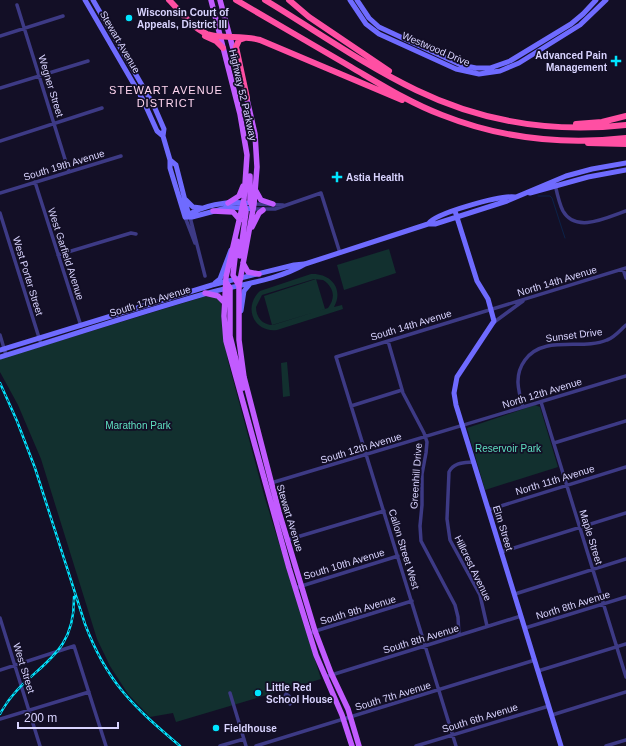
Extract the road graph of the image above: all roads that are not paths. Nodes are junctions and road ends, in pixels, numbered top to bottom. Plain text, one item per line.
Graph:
1 (85, 0) edge
2 (92, 0) edge
3 (169, 0) edge
4 (210, 0) edge
5 (220, 0) edge
6 (236, 0) edge
7 (265, 0) edge
8 (270, 0) edge
9 (288, 0) edge
10 (350, 0) edge
11 (357, 0) edge
12 (596, 0) edge
13 (606, 0) edge
14 (18, 5) dead end
15 (63, 16) dead end
16 (188, 20) junction
17 (300, 21) junction
18 (24, 28) junction
19 (220, 35) junction
20 (0, 36) edge
21 (230, 36) junction
22 (252, 38) junction
23 (223, 48) junction
24 (88, 61) dead end
25 (39, 76) junction
26 (0, 88) edge
27 (247, 98) junction
28 (437, 99) junction
29 (102, 108) dead end
30 (440, 114) junction
31 (626, 116) edge
32 (497, 118) junction
33 (54, 124) junction
34 (626, 125) edge
35 (163, 136) junction
36 (626, 138) edge
37 (0, 141) edge
38 (579, 141) junction
39 (626, 144) edge
40 (122, 156) dead end
41 (247, 157) junction
42 (170, 160) junction
43 (626, 163) edge
44 (247, 166) junction
45 (626, 170) edge
46 (69, 172) junction
47 (34, 182) junction
48 (554, 183) junction
49 (256, 191) junction
50 (0, 193) edge
51 (514, 197) junction
52 (186, 198) junction
53 (228, 202) junction
54 (273, 204) junction
55 (284, 205) junction
56 (248, 206) junction
57 (204, 208) junction
58 (262, 210) junction
59 (213, 211) junction
60 (455, 211) junction
61 (626, 211) edge
62 (0, 213) edge
63 (188, 216) junction
64 (457, 217) junction
65 (240, 220) junction
66 (428, 224) junction
67 (238, 230) junction
68 (136, 234) dead end
69 (247, 236) junction
70 (235, 242) junction
71 (340, 253) junction
72 (58, 255) junction
73 (243, 262) junction
74 (305, 264) junction
75 (624, 268) edge
76 (259, 274) junction
77 (205, 276) dead end
78 (626, 278) edge
79 (238, 279) junction
80 (226, 282) junction
81 (251, 284) junction
82 (212, 285) junction
83 (239, 286) junction
84 (228, 289) junction
85 (205, 293) junction
86 (524, 299) junction
87 (224, 302) junction
88 (492, 309) junction
89 (493, 323) junction
90 (626, 324) edge
91 (81, 325) junction
92 (83, 331) junction
93 (0, 335) edge
94 (39, 338) junction
95 (239, 340) junction
96 (388, 341) junction
97 (41, 344) junction
98 (2, 350) edge
99 (6, 355) junction
100 (0, 357) edge
101 (336, 357) joint
102 (626, 376) edge
103 (402, 390) junction
104 (249, 401) junction
105 (541, 402) junction
106 (351, 406) junction
107 (523, 407) junction
108 (626, 421) edge
109 (462, 425) junction
110 (426, 436) junction
111 (554, 444) junction
112 (366, 455) junction
113 (474, 462) junction
114 (626, 467) edge
115 (271, 484) junction
116 (567, 485) junction
117 (265, 486) junction
118 (488, 510) junction
119 (384, 511) junction
120 (626, 513) edge
121 (580, 528) junction
122 (288, 540) junction
123 (281, 542) junction
124 (502, 552) junction
125 (398, 556) junction
126 (626, 559) edge
127 (593, 569) junction
128 (302, 586) junction
129 (295, 588) junction
130 (515, 594) junction
131 (626, 597) edge
132 (412, 601) junction
133 (603, 604) junction
134 (521, 616) junction
135 (0, 619) edge
136 (488, 626) junction
137 (525, 628) junction
138 (315, 631) junction
139 (309, 633) junction
140 (459, 635) junction
141 (626, 644) edge
142 (425, 646) junction
143 (617, 647) junction
144 (535, 660) junction
145 (15, 665) junction
146 (0, 670) edge
147 (538, 671) junction
148 (331, 675) junction
149 (325, 677) junction
150 (626, 677) edge
151 (439, 690) junction
152 (89, 692) junction
153 (626, 692) edge
154 (230, 693) dead end
155 (549, 706) junction
156 (29, 710) junction
157 (552, 715) junction
158 (351, 717) junction
159 (344, 719) junction
160 (0, 720) edge
161 (452, 735) junction
162 (244, 739) junction
163 (626, 740) edge
164 (40, 746) edge
165 (106, 746) edge
166 (220, 746) edge
167 (246, 746) edge
168 (256, 746) edge
169 (352, 746) edge
170 (360, 746) edge
171 (416, 746) edge
172 (456, 746) edge
173 (561, 746) edge
174 (606, 746) edge

1 - 35 street, Stewart Avenue
2 - 35 street, Stewart Avenue
3 - 16 highway
4 - 19 main road, Highway 52 Parkway
5 - 21 main road, Highway 52 Parkway
6 - 30 highway
7 - 17 highway
8 - 17 highway
9 - 28 highway
10 - 13 street, Westwood Drive
11 - 12 street, Westwood Drive
14 - 18 street, Wegner Street
15 - 18 street
16 - 19 highway
16 - 23 highway
17 - 28 highway
18 - 20 street
18 - 25 street, Wegner Street
19 - 21 highway
19 - 23 main road, Highway 52 Parkway
21 - 22 highway
21 - 27 main road, Highway 52 Parkway
22 - 27 highway
22 - 30 highway
23 - 41 main road, Highway 52 Parkway
24 - 25 street
25 - 26 street
25 - 33 street, Wegner Street
27 - 49 main road, Highway 52 Parkway
28 - 32 highway
29 - 33 street
30 - 38 highway
31 - 32 highway
32 - 34 highway
33 - 37 street
33 - 46 street, Wegner Street
35 - 42 street, Stewart Avenue
36 - 38 highway
38 - 39 highway
40 - 46 street, South 19th Avenue
41 - 44 main road, Highway 52 Parkway
41 - 56 main road
42 - 52 street, Stewart Avenue
42 - 63 street, Stewart Avenue
43 - 48 street
44 - 53 main road
44 - 56 main road, Highway 52 Parkway
45 - 48 street
46 - 47 street, South 19th Avenue
47 - 50 street, South 19th Avenue
47 - 72 street, West Garfield Avenue
48 - 51 street
48 - 61 street
49 - 54 main road
49 - 56 main road, Highway 52 Parkway
51 - 60 street, South 17th Avenue
51 - 64 street, South 17th Avenue
52 - 57 street
52 - 63 street, Stewart Avenue
53 - 56 street
53 - 57 street
54 - 55 street
54 - 56 street
55 - 58 street
55 - 71 street
56 - 58 street
56 - 59 street
56 - 65 main road, Highway 52 Parkway
56 - 69 main road, Highway 52 Parkway
56 - 79 main road
57 - 63 street
58 - 69 main road
59 - 63 street
59 - 65 main road
60 - 64 street
60 - 66 street, South 17th Avenue
62 - 94 street, West Porter Street
63 - 77 street, Stewart Avenue
64 - 66 street, South 17th Avenue
64 - 88 street
65 - 67 main road, Highway 52 Parkway
66 - 71 street, South 17th Avenue
67 - 70 main road, Highway 52 Parkway
67 - 79 main road
68 - 72 street
69 - 73 main road, Highway 52 Parkway
70 - 80 main road, Highway 52 Parkway
70 - 82 street
71 - 74 street, South 17th Avenue
72 - 91 street, West Garfield Avenue
73 - 76 main road
73 - 79 main road, Highway 52 Parkway
74 - 76 street, South 17th Avenue
74 - 81 street, South 17th Avenue
75 - 78 street
75 - 86 street, North 14th Avenue
76 - 79 street, South 17th Avenue
79 - 80 street, South 17th Avenue
79 - 83 main road, Highway 52 Parkway
80 - 82 street, South 17th Avenue
80 - 84 main road, Highway 52 Parkway
81 - 83 street, South 17th Avenue
81 - 95 street
82 - 91 street, South 17th Avenue
83 - 84 street, South 17th Avenue
83 - 95 main road, Stewart Avenue
84 - 85 street, South 17th Avenue
84 - 87 main road, Stewart Avenue
84 - 104 main road
85 - 87 main road
85 - 92 street, South 17th Avenue
86 - 88 street, North 14th Avenue
86 - 89 street, Elm Street
87 - 117 main road, Stewart Avenue
88 - 89 street
88 - 96 street, South 14th Avenue
89 - 109 street, Elm Street
90 - 107 street, Sunset Drive
91 - 92 street, West Garfield Avenue
91 - 94 street, South 17th Avenue
92 - 97 street, South 17th Avenue
93 - 98 street
94 - 97 street, West Porter Street
94 - 98 street, South 17th Avenue
95 - 104 main road, Stewart Avenue
96 - 101 street, South 14th Avenue
96 - 103 street, Greenhill Drive
97 - 99 street, South 17th Avenue
98 - 99 street
99 - 100 street, South 17th Avenue
101 - 106 street, Callon Street West
102 - 105 street, North 12th Avenue
103 - 106 street
103 - 110 street, Greenhill Drive
104 - 115 main road, Stewart Avenue
105 - 107 street, North 12th Avenue
105 - 111 street, Maple Street
106 - 112 street, Callon Street West
107 - 109 street, North 12th Avenue
108 - 111 street
109 - 110 street, South 12th Avenue
109 - 113 street, Elm Street
110 - 112 street, South 12th Avenue
110 - 140 street, Greenhill Drive
111 - 116 street, Maple Street
112 - 115 street, South 12th Avenue
112 - 119 street, Callon Street West
113 - 118 street, Elm Street
113 - 136 street, Hillcrest Avenue
114 - 116 street, North 11th Avenue
115 - 117 street, South 12th Avenue
115 - 122 main road, Stewart Avenue
116 - 118 street, North 11th Avenue
116 - 121 street, Maple Street
117 - 123 main road, Stewart Avenue
118 - 124 street, Elm Street
119 - 122 street
119 - 125 street, Callon Street West
120 - 121 street
121 - 124 street
121 - 127 street, Maple Street
122 - 123 street
122 - 128 main road, Stewart Avenue
123 - 129 main road, Stewart Avenue
124 - 130 street, Elm Street
125 - 128 street, South 10th Avenue
125 - 132 street, Callon Street West
126 - 127 street
127 - 130 street
127 - 133 street, Maple Street
128 - 129 street, South 10th Avenue
128 - 138 main road, Stewart Avenue
129 - 139 main road, Stewart Avenue
130 - 134 street, Elm Street
131 - 133 street, North 8th Avenue
132 - 138 street, South 9th Avenue
132 - 142 street, Callon Street West
133 - 137 street, North 8th Avenue
133 - 143 street, Maple Street
134 - 136 street, South 8th Avenue
134 - 137 street, Elm Street
135 - 145 street, West Street
136 - 140 street, South 8th Avenue
137 - 144 street, Elm Street
138 - 139 street, South 9th Avenue
138 - 148 main road, Stewart Avenue
139 - 149 main road, Stewart Avenue
140 - 142 street, South 8th Avenue
141 - 143 street
142 - 148 street, South 8th Avenue
142 - 151 street, Callon Street West
143 - 147 street
143 - 150 street, Maple Street
144 - 147 street, Elm Street
144 - 151 street, South 7th Avenue
145 - 146 street
145 - 152 street
145 - 156 street, West Street
147 - 155 street, Elm Street
148 - 149 street, South 8th Avenue
148 - 158 main road, Stewart Avenue
149 - 159 main road, Stewart Avenue
151 - 158 street, South 7th Avenue
151 - 161 street, Callon Street West
152 - 156 street
152 - 165 street
153 - 157 street
154 - 162 street
155 - 157 street, Elm Street
155 - 161 street, South 6th Avenue
156 - 160 street
156 - 164 street, West Street
157 - 173 street, Elm Street
158 - 159 street, South 7th Avenue
158 - 170 main road, Stewart Avenue
159 - 168 street, South 7th Avenue
159 - 169 main road, Stewart Avenue
161 - 171 street, South 6th Avenue
161 - 172 street, Callon Street West
162 - 166 street
162 - 167 street
163 - 174 street

